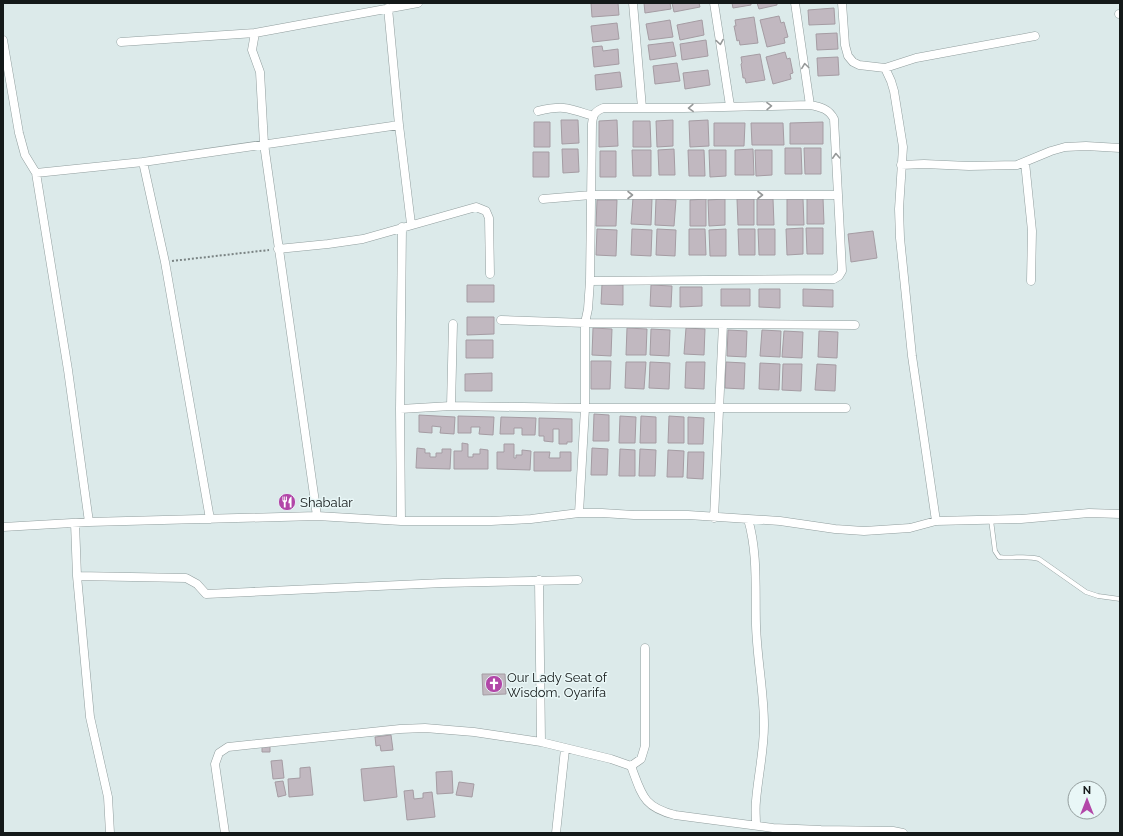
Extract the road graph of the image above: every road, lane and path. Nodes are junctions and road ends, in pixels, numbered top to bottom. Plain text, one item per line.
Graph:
1 (418, 3) edge
2 (632, 3) edge
3 (714, 3) edge
4 (795, 3) edge
5 (842, 3) edge
6 (388, 8) junction
7 (255, 33) junction
8 (1035, 36) dead end
9 (3, 40) edge
10 (121, 42) dead end
11 (885, 68) junction
12 (810, 105) junction
13 (730, 106) junction
14 (642, 108) junction
15 (538, 111) dead end
16 (593, 116) junction
17 (399, 125) junction
18 (264, 144) junction
19 (1120, 148) edge
20 (143, 162) junction
21 (1024, 162) junction
22 (901, 165) junction
23 (36, 173) junction
24 (591, 195) junction
25 (838, 195) junction
26 (543, 199) dead end
27 (412, 224) junction
28 (402, 227) junction
29 (278, 248) junction
30 (165, 262) junction
31 (490, 274) dead end
32 (590, 280) junction
33 (1031, 281) dead end
34 (501, 320) dead end
35 (585, 323) junction
36 (453, 324) dead end
37 (722, 324) junction
38 (855, 325) dead end
39 (451, 406) junction
40 (585, 408) junction
41 (719, 408) junction
42 (846, 408) dead end
43 (400, 409) junction
44 (579, 513) junction
45 (1120, 514) edge
46 (317, 516) junction
47 (714, 518) junction
48 (210, 519) junction
49 (748, 519) junction
50 (991, 520) junction
51 (401, 521) junction
52 (89, 522) junction
53 (936, 522) junction
54 (75, 523) junction
55 (3, 527) edge
56 (77, 576) junction
57 (539, 580) junction
58 (578, 580) dead end
59 (1120, 599) edge
60 (645, 648) dead end
61 (541, 742) junction
62 (565, 749) junction
63 (632, 766) junction
64 (756, 825) junction
65 (795, 831) edge
66 (110, 833) edge
67 (225, 833) edge
68 (556, 833) edge
69 (903, 833) edge

1 - 6 street
2 - 14 street
3 -> 13 street
12 -> 4 street
5 - 11 street
6 - 7 street
6 - 17 street
7 - 10 street
7 - 18 street
8 - 11 street
9 - 23 street
11 - 22 street
13 -> 12 street
25 -> 12 street
13 -> 14 street
14 - 16 street
15 - 16 street
16 - 24 street
17 - 18 street
17 - 27 street
18 - 20 street
18 - 29 street
19 - 21 street
20 - 23 street
20 - 30 street
21 - 22 street
21 - 33 street
22 - 53 street
23 - 52 street
24 -> 25 street
24 - 26 street
24 - 32 street
25 - 32 street
27 - 28 street
27 - 31 street
28 - 29 street
28 - 43 street
29 - 30 path
29 - 46 street
30 - 48 street
32 - 35 street
34 - 35 street
35 - 37 street
35 - 40 street
36 - 39 street
37 - 38 street
37 - 41 street
39 - 40 street
39 - 43 street
40 - 41 street
40 - 44 street
41 - 42 street
41 - 47 street
43 - 51 street
44 - 47 street
44 - 51 street
45 - 50 street
46 - 48 street
46 - 51 street
47 - 49 street
48 - 52 street
49 - 53 street
49 - 64 street
50 - 53 street
50 - 59 lane
52 - 54 street
54 - 55 street
54 - 56 street
56 - 57 street
56 - 66 street
57 - 58 street
57 - 61 street
60 - 63 street
61 - 62 street
61 - 67 street
62 - 63 street
62 - 68 street
63 - 64 street
64 - 65 street
65 - 69 street

